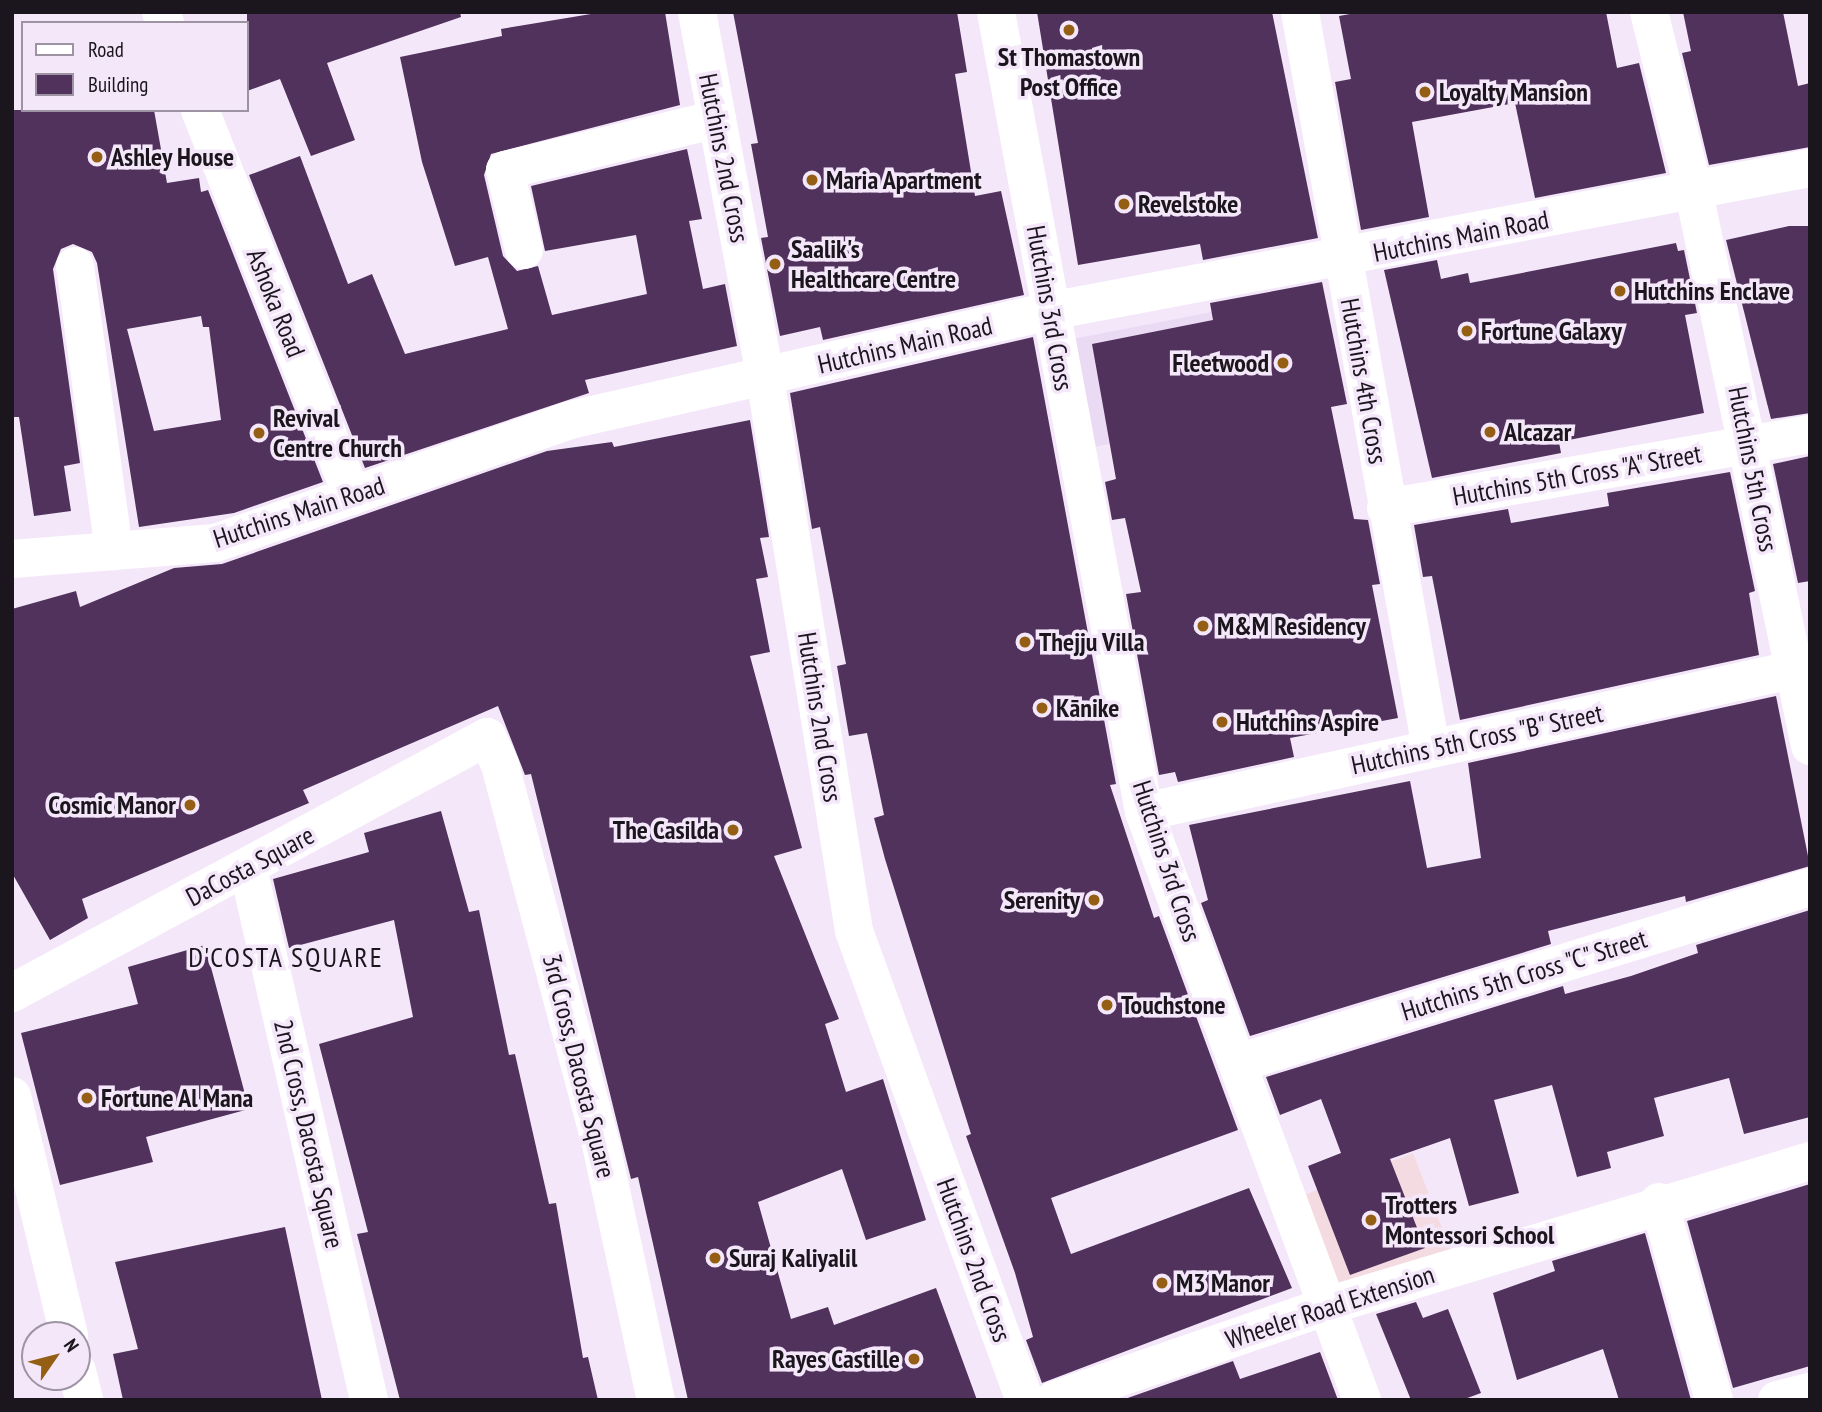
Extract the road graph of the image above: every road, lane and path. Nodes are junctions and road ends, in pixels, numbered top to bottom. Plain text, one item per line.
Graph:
1 (697, 12) edge
2 (996, 12) edge
3 (1300, 12) edge
4 (1649, 12) edge
5 (201, 112) edge
6 (717, 119) junction
7 (1810, 168) edge
8 (1694, 193) junction
9 (524, 250) dead end
10 (1342, 258) junction
11 (75, 266) dead end
12 (1050, 311) junction
13 (765, 377) junction
14 (1810, 434) edge
15 (1749, 444) junction
16 (352, 496) junction
17 (1386, 508) junction
18 (114, 551) junction
19 (12, 559) edge
20 (1801, 668) edge
21 (487, 737) joint
22 (1810, 746) edge
23 (1432, 748) junction
24 (1144, 813) junction
25 (248, 868) junction
26 (1810, 887) edge
27 (12, 993) edge
28 (1238, 1063) junction
29 (12, 1096) edge
30 (1810, 1161) edge
31 (1658, 1202) junction
32 (1330, 1305) junction
33 (66, 1321) edge
34 (1810, 1392) edge
35 (369, 1400) edge
36 (656, 1400) edge
37 (1025, 1400) edge
38 (1054, 1400) edge
39 (1362, 1400) edge
40 (1714, 1400) edge
41 (1777, 1400) edge

1 - 6 street, Hutchins 2nd Cross
2 - 12 street, Hutchins 3rd Cross
3 - 10 street, Hutchins 4th Cross
4 - 8 street, Hutchins 5th Cross
5 - 16 street, Ashoka Road
6 - 9 street
6 - 13 street, Hutchins 2nd Cross
7 - 8 street, Hutchins Main Road
8 - 10 street, Hutchins Main Road
8 - 15 street, Hutchins 5th Cross
10 - 12 street, Hutchins Main Road
10 - 17 street, Hutchins 4th Cross
11 - 18 street
12 - 13 street, Hutchins Main Road
12 - 24 street, Hutchins 3rd Cross
13 - 16 street, Hutchins Main Road
13 - 37 street, Hutchins 2nd Cross
14 - 15 street, Hutchins 5th Cross "A" Street
15 - 17 street, Hutchins 5th Cross "A" Street
15 - 20 street, Hutchins 5th Cross
16 - 18 street, Hutchins Main Road
17 - 23 street, Hutchins 4th Cross
18 - 19 street, Hutchins Main Road
20 - 22 street, Hutchins 5th Cross
20 - 23 street, Hutchins 5th Cross "B" Street
21 - 25 street, DaCosta Square
21 - 36 street, 3rd Cross, Dacosta Square
23 - 24 street, Hutchins 5th Cross "B" Street
24 - 28 street, Hutchins 3rd Cross
25 - 27 street, DaCosta Square
25 - 35 street, 2nd Cross, Dacosta Square
26 - 28 street, Hutchins 5th Cross "C" Street
28 - 32 street, Hutchins 3rd Cross
29 - 33 street
30 - 31 street, Wheeler Road Extension
31 - 32 street, Wheeler Road Extension
31 - 40 street
32 - 38 street, Wheeler Road Extension
32 - 39 street, Hutchins 3rd Cross
34 - 41 street

